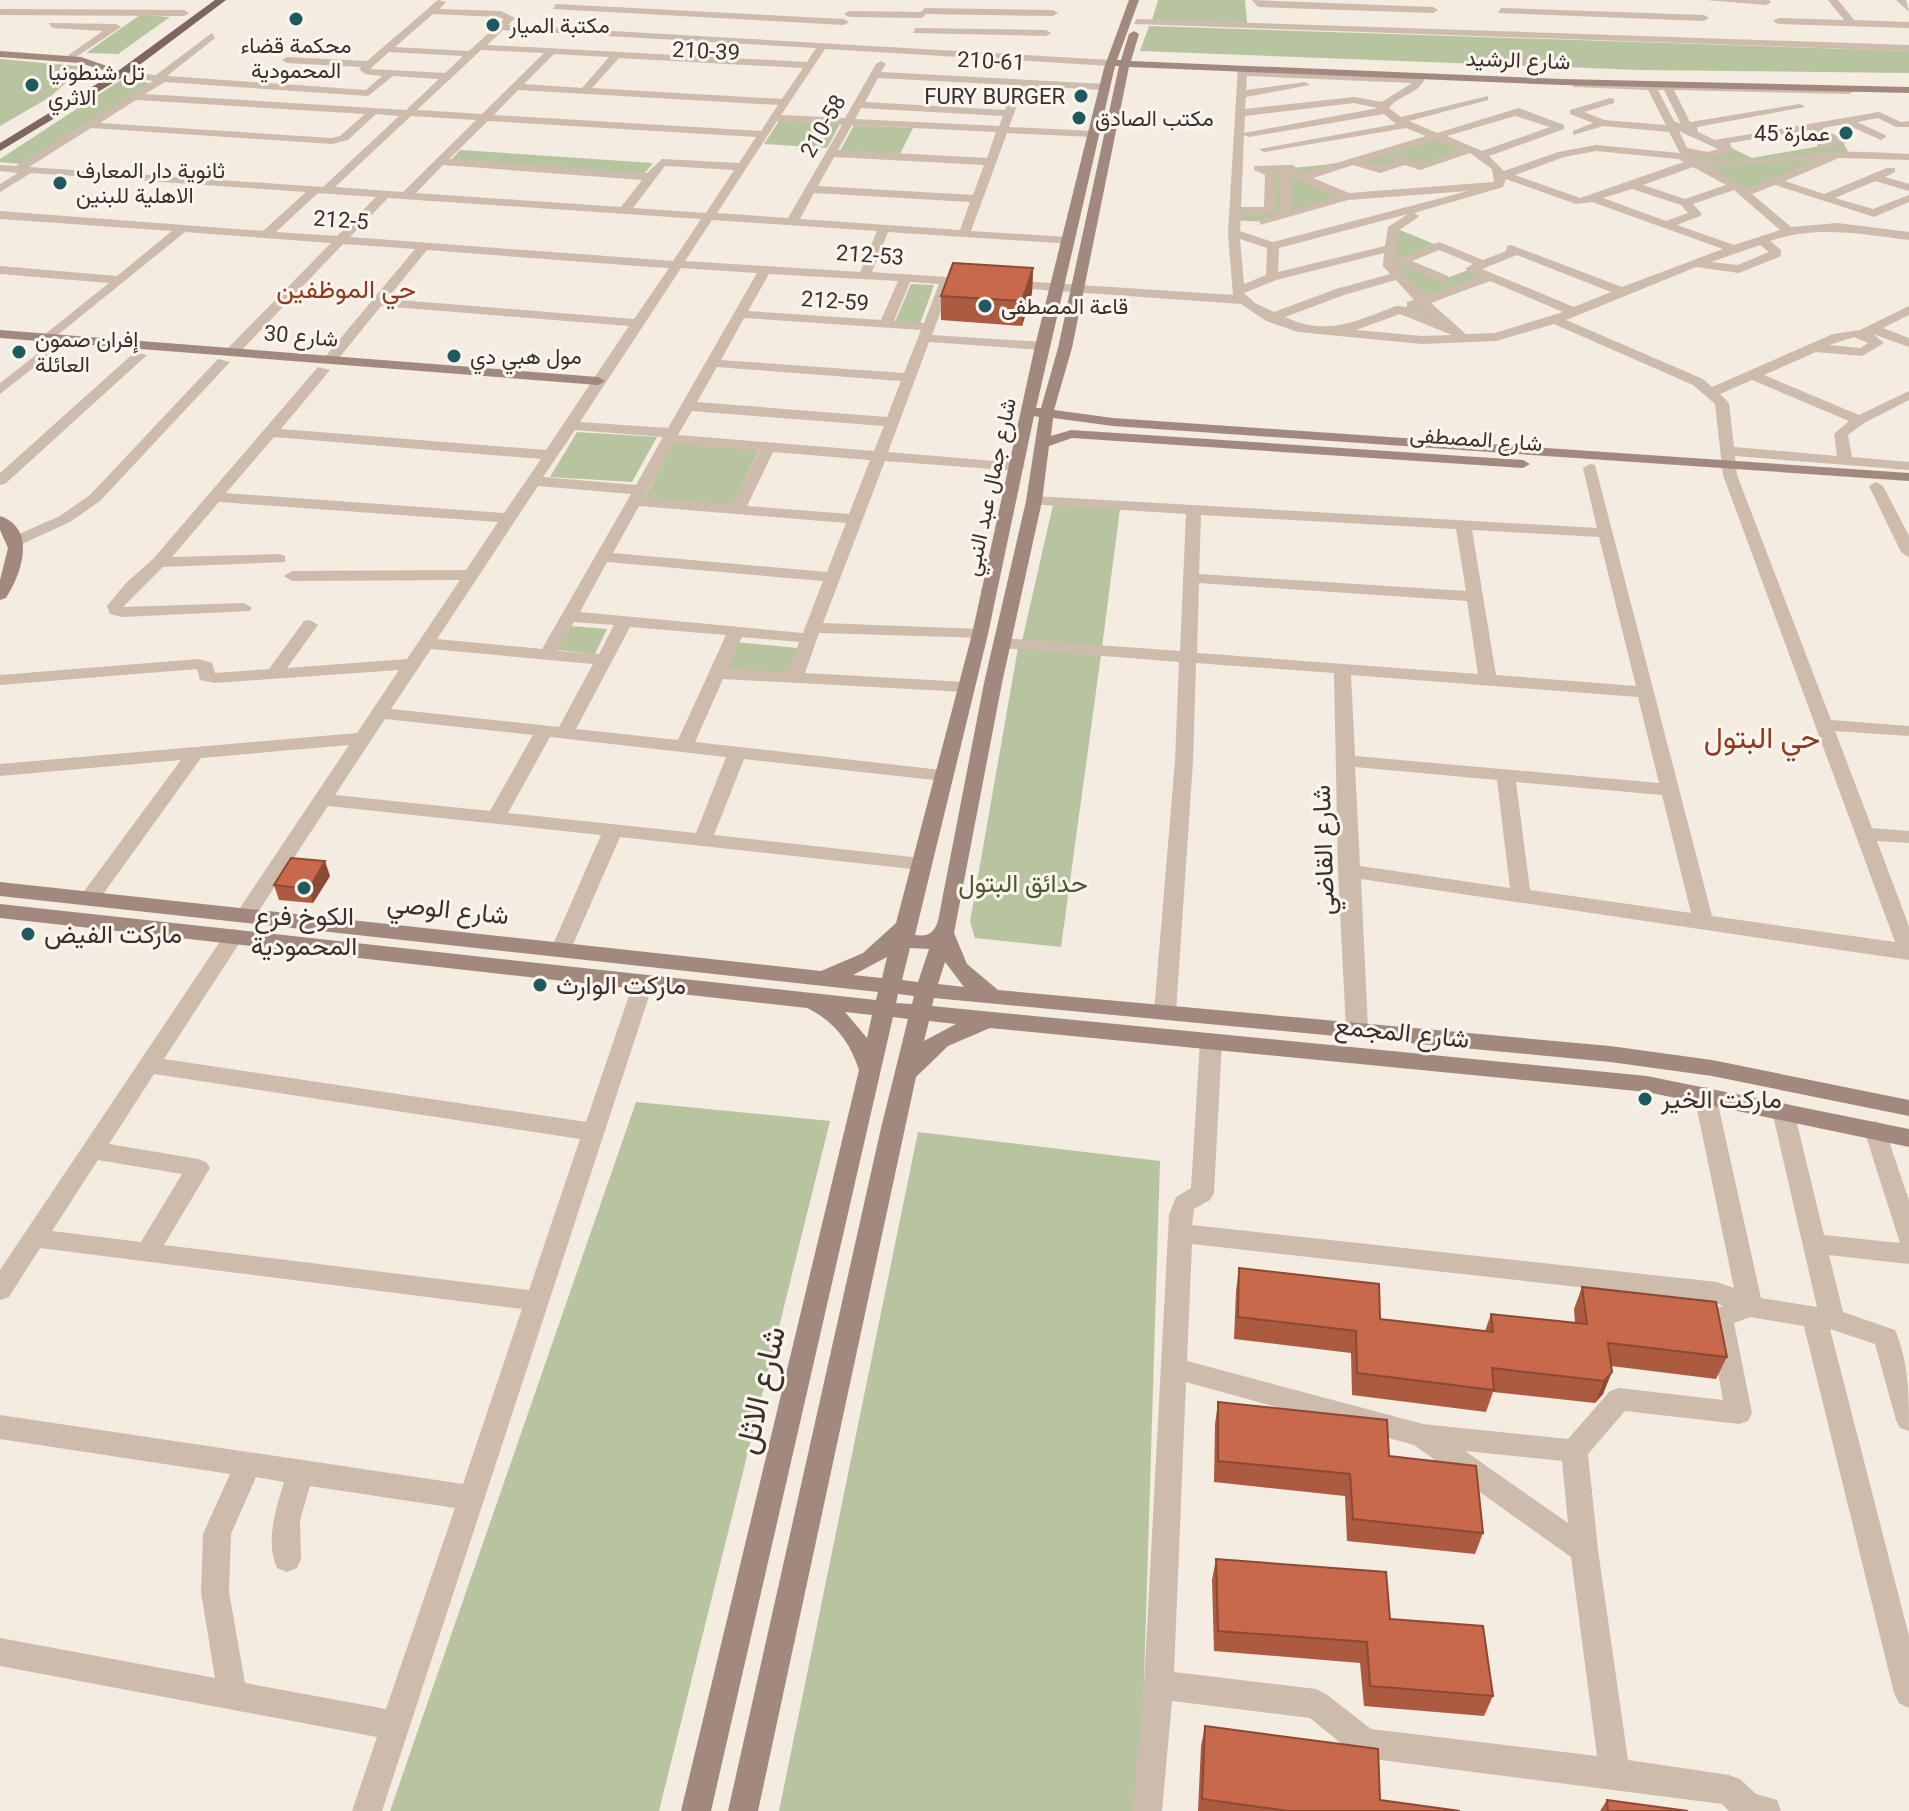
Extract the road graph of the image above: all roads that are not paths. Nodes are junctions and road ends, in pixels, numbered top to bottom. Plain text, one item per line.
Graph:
1 (169, 0) edge
2 (201, 0) edge
3 (221, 0) edge
4 (442, 0) edge
5 (622, 0) edge
6 (857, 0) edge
7 (930, 0) edge
8 (1057, 0) edge
9 (1134, 0) edge
10 (1146, 0) edge
11 (1498, 0) edge
12 (1561, 0) edge
13 (1628, 0) edge
14 (1711, 0) edge
15 (1833, 0) edge
16 (1901, 0) edge
17 (1765, 1) edge
18 (1257, 2) edge
19 (1365, 4) edge
20 (1432, 5) edge
21 (556, 6) edge
22 (784, 9) dead end
23 (1909, 9) edge
24 (613, 10) junction
25 (431, 11) junction
26 (1501, 11) junction
27 (0, 12) edge
28 (135, 13) junction
29 (151, 13) junction
30 (184, 13) junction
31 (924, 13) junction
32 (1053, 13) junction
33 (1566, 13) junction
34 (714, 15) junction
35 (1635, 16) junction
36 (846, 18) junction
37 (541, 19) dead end
38 (777, 19) junction
39 (0, 21) edge
40 (1778, 21) junction
41 (1137, 22) junction
42 (1851, 23) junction
43 (1909, 25) edge
44 (501, 27) junction
45 (112, 29) junction
46 (530, 29) junction
47 (916, 31) junction
48 (1439, 32) junction
49 (1046, 33) junction
50 (1507, 35) junction
51 (212, 36) dead end
52 (696, 39) junction
53 (1717, 41) junction
54 (1792, 44) junction
55 (825, 47) junction
56 (1909, 48) edge
57 (386, 49) junction
58 (889, 50) junction
59 (475, 51) junction
60 (552, 51) junction
61 (906, 52) junction
62 (0, 54) edge
63 (617, 54) junction
64 (70, 58) junction
65 (1037, 59) junction
66 (287, 60) dead end
67 (1130, 60) junction
68 (369, 64) junction
69 (810, 65) junction
70 (1266, 65) junction
71 (607, 66) junction
72 (1242, 68) junction
73 (109, 71) junction
74 (122, 73) junction
75 (391, 73) junction
76 (875, 75) junction
77 (448, 76) junction
78 (802, 76) junction
79 (161, 78) junction
80 (1372, 78) junction
81 (1419, 79) junction
82 (1909, 81) edge
83 (1512, 82) junction
84 (1020, 83) junction
85 (516, 87) junction
86 (1105, 87) junction
87 (1652, 88) junction
88 (1668, 88) junction
89 (1789, 90) junction
90 (584, 91) junction
91 (1909, 91) edge
92 (1243, 94) junction
93 (1512, 96) dead end
94 (137, 97) junction
95 (1484, 98) dead end
96 (1859, 100) junction
97 (1610, 101) dead end
98 (785, 102) junction
99 (267, 105) junction
100 (858, 105) junction
101 (1385, 109) junction
102 (372, 113) junction
103 (1009, 113) junction
104 (1242, 113) junction
105 (255, 115) dead end
106 (407, 115) junction
107 (1879, 115) junction
108 (486, 118) junction
109 (775, 118) junction
110 (1846, 121) junction
111 (848, 123) junction
112 (1403, 123) junction
113 (1602, 123) junction
114 (1909, 124) edge
115 (89, 125) junction
116 (243, 125) dead end
117 (1671, 126) junction
118 (1687, 126) junction
119 (1809, 126) junction
120 (917, 127) junction
121 (1560, 127) junction
122 (1003, 130) junction
123 (1909, 132) edge
124 (1577, 133) junction
125 (231, 134) junction
126 (764, 134) junction
127 (1093, 134) junction
128 (1245, 134) junction
129 (1435, 137) junction
130 (1881, 137) junction
131 (0, 139) edge
132 (1719, 142) junction
133 (1843, 142) junction
134 (0, 148) edge
135 (1264, 149) junction
136 (1624, 149) junction
137 (1468, 150) junction
138 (1239, 151) junction
139 (830, 153) junction
140 (1384, 153) junction
141 (1480, 155) junction
142 (1844, 155) junction
143 (1688, 157) junction
144 (906, 158) junction
145 (1756, 160) junction
146 (1909, 160) edge
147 (1358, 161) junction
148 (1406, 161) junction
149 (441, 162) junction
150 (991, 162) junction
151 (743, 167) junction
152 (0, 168) edge
153 (1238, 168) junction
154 (1258, 168) junction
155 (24, 169) junction
156 (1284, 169) junction
157 (1891, 170) junction
158 (1909, 175) edge
159 (650, 177) junction
160 (1303, 177) junction
161 (1874, 177) junction
162 (1649, 178) junction
163 (1501, 179) junction
164 (1774, 181) junction
165 (1632, 185) junction
166 (1909, 188) edge
167 (0, 189) edge
168 (810, 189) junction
169 (321, 190) junction
170 (1740, 190) junction
171 (385, 194) junction
172 (407, 195) junction
173 (1347, 197) junction
174 (1702, 197) junction
175 (1592, 198) junction
176 (1824, 198) junction
177 (1909, 198) edge
178 (977, 199) junction
179 (1685, 203) junction
180 (1423, 209) junction
181 (625, 210) junction
182 (0, 215) edge
183 (711, 216) junction
184 (1286, 216) junction
185 (1235, 221) junction
186 (792, 222) junction
187 (1264, 222) junction
188 (1873, 222) junction
189 (1667, 224) junction
190 (1909, 224) edge
191 (183, 228) junction
192 (884, 228) junction
193 (1788, 231) junction
194 (1406, 232) junction
195 (266, 234) junction
196 (964, 234) junction
197 (1909, 236) edge
198 (1760, 239) junction
199 (341, 240) junction
200 (1069, 241) junction
201 (1268, 244) junction
202 (424, 246) junction
203 (1439, 246) junction
204 (1391, 248) junction
205 (1733, 249) junction
206 (680, 264) junction
207 (1695, 264) junction
208 (1477, 266) junction
209 (1396, 267) junction
210 (766, 268) junction
211 (0, 270) edge
212 (865, 275) junction
213 (1580, 276) junction
214 (1272, 277) junction
215 (1491, 277) junction
216 (906, 278) junction
217 (1444, 279) junction
218 (120, 280) junction
219 (946, 281) junction
220 (1464, 287) junction
221 (1057, 288) junction
222 (1077, 289) junction
223 (1621, 291) junction
224 (1534, 295) junction
225 (1240, 296) junction
226 (378, 302) junction
227 (1422, 302) junction
228 (1401, 309) junction
229 (1909, 310) edge
230 (1575, 312) junction
231 (740, 314) junction
232 (1271, 318) junction
233 (1555, 320) junction
234 (637, 323) junction
235 (886, 324) junction
236 (1867, 331) junction
237 (926, 333) junction
238 (1333, 333) junction
239 (0, 334) edge
240 (1465, 340) junction
241 (0, 343) edge
242 (50, 343) junction
243 (1909, 343) edge
244 (1042, 346) junction
245 (140, 355) junction
246 (227, 357) junction
247 (712, 363) junction
248 (325, 365) junction
249 (1752, 375) junction
250 (909, 377) junction
251 (585, 386) junction
252 (0, 390) edge
253 (1713, 392) junction
254 (1909, 395) edge
255 (688, 406) junction
256 (1030, 411) junction
257 (1047, 413) junction
258 (1859, 420) junction
259 (892, 422) junction
260 (569, 425) junction
261 (270, 432) junction
262 (670, 436) junction
263 (1042, 444) junction
264 (768, 447) junction
265 (549, 455) junction
266 (878, 456) junction
267 (1845, 461) junction
268 (1040, 462) junction
269 (1018, 463) junction
270 (1729, 463) junction
271 (1909, 466) edge
272 (1590, 468) junction
273 (1909, 477) edge
274 (0, 481) edge
275 (532, 481) junction
276 (1876, 486) junction
277 (1909, 490) edge
278 (637, 495) junction
279 (215, 497) junction
280 (1034, 501) junction
281 (738, 509) junction
282 (1194, 509) junction
283 (506, 518) junction
284 (854, 519) junction
285 (0, 521) edge
286 (1463, 523) junction
287 (1606, 533) junction
288 (8, 543) edge
289 (1909, 552) edge
290 (602, 557) junction
291 (279, 559) dead end
292 (159, 562) junction
293 (470, 575) junction
294 (292, 576) dead end
295 (831, 577) junction
296 (1192, 578) junction
297 (0, 595) edge
298 (1475, 597) junction
299 (244, 608) dead end
300 (568, 616) junction
301 (625, 621) junction
302 (310, 625) dead end
303 (736, 631) junction
304 (810, 633) junction
305 (980, 634) junction
306 (424, 643) junction
307 (1002, 643) junction
308 (547, 655) junction
309 (1190, 658) junction
310 (604, 660) junction
311 (411, 664) junction
312 (1342, 669) junction
313 (717, 673) junction
314 (274, 674) junction
315 (794, 678) junction
316 (0, 680) edge
317 (1488, 680) junction
318 (965, 687) junction
319 (1646, 692) junction
320 (378, 713) junction
321 (1825, 725) junction
322 (544, 731) junction
323 (1909, 731) edge
324 (565, 733) junction
325 (362, 738) junction
326 (684, 746) junction
327 (196, 752) junction
328 (737, 752) junction
329 (1346, 761) junction
330 (0, 770) edge
331 (943, 775) junction
332 (1506, 775) junction
333 (1670, 790) junction
334 (322, 799) junction
335 (496, 818) junction
336 (613, 831) junction
337 (1865, 834) junction
338 (1909, 837) edge
339 (703, 840) junction
340 (921, 864) junction
341 (1348, 871) junction
342 (0, 889) edge
343 (1521, 895) junction
344 (94, 900) junction
345 (146, 905) junction
346 (0, 911) edge
347 (81, 920) junction
348 (1703, 921) junction
349 (131, 925) junction
350 (239, 926) junction
351 (903, 932) junction
352 (944, 933) junction
353 (561, 949) junction
354 (1909, 952) edge
355 (644, 981) junction
356 (823, 986) junction
357 (991, 997) junction
358 (905, 998) junction
359 (1165, 1012) junction
360 (985, 1020) junction
361 (1322, 1027) junction
362 (1357, 1029) junction
363 (1211, 1041) junction
364 (1285, 1048) junction
365 (1610, 1054) junction
366 (1677, 1063) junction
367 (148, 1065) junction
368 (871, 1072) junction
369 (905, 1076) junction
370 (1614, 1082) junction
371 (1677, 1089) junction
372 (1705, 1095) junction
373 (1909, 1108) edge
374 (1783, 1111) junction
375 (1875, 1130) junction
376 (594, 1132) junction
377 (1909, 1138) edge
378 (92, 1150) junction
379 (1180, 1233) junction
380 (1909, 1237) edge
381 (34, 1238) junction
382 (1814, 1244) junction
383 (147, 1252) junction
384 (1909, 1254) edge
385 (0, 1290) edge
386 (537, 1301) junction
387 (1750, 1307) junction
388 (1823, 1318) junction
389 (1173, 1368) junction
390 (1904, 1385) edge
391 (796, 1386) junction
392 (834, 1391) junction
393 (1909, 1420) edge
394 (0, 1427) edge
395 (1421, 1435) junction
396 (1574, 1451) junction
397 (248, 1464) junction
398 (300, 1472) junction
399 (472, 1498) junction
400 (1584, 1550) junction
401 (287, 1559) dead end
402 (1902, 1634) edge
403 (0, 1652) edge
404 (1159, 1685) junction
405 (1909, 1693) edge
406 (233, 1696) junction
407 (395, 1726) junction
408 (1615, 1773) junction
409 (367, 1811) edge
410 (696, 1811) edge
411 (743, 1811) edge
412 (1147, 1811) edge
413 (1766, 1811) edge

1 - 29 street
2 - 30 main road
3 - 74 main road
4 - 25 street
5 - 24 street
6 - 36 street
7 - 31 street
8 - 32 street
9 - 67 street, شارع جمال عبد النبي
10 - 41 street, شارع جمال عبد النبي
11 - 26 street
12 - 33 street
13 - 35 street
14 - 17 street
15 - 42 street
16 - 23 street
17 - 40 street
18 - 19 street
19 - 20 street
20 - 48 street
21 - 24 street
22 - 38 street
24 - 34 street
25 - 44 street
25 - 57 street
26 - 33 street
26 - 50 street
27 - 28 street
28 - 29 street
28 - 45 street
29 - 30 street
30 - 73 main road
31 - 32 street
31 - 36 street
31 - 47 street
32 - 49 street
33 - 35 street
34 - 38 street
34 - 52 street
35 - 53 street
36 - 38 street
36 - 55 street
37 - 46 street
39 - 45 street
40 - 42 street
40 - 54 street
41 - 48 street
41 - 67 street, شارع جمال عبد النبي
42 - 43 street
44 - 46 street
44 - 59 street
45 - 64 street
46 - 52 street
47 - 49 street
47 - 61 street
48 - 50 street
49 - 65 street
50 - 53 street
51 - 79 street
52 - 55 street
53 - 54 street
54 - 56 street
55 - 58 street
55 - 69 street
57 - 59 street
57 - 68 street
58 - 61 street
58 - 76 street, 210-58
59 - 60 street
59 - 77 street
60 - 63 street
60 - 85 street
61 - 65 street
62 - 64 street
63 - 69 street
63 - 71 street
64 - 73 street
65 - 67 street
66 - 68 street
67 - 72 street, شارع الرشيد
67 - 86 street, شارع جمال عبد النبي
67 - 222 street, شارع جمال عبد النبي
68 - 75 street
69 - 78 street
70 - 72 street, شارع الرشيد
70 - 82 street, شارع الرشيد
70 - 91 street, شارع الرشيد
71 - 78 street, 210-39
71 - 90 street
72 - 80 street
72 - 81 street
72 - 92 street
73 - 74 street
73 - 131 main road
74 - 79 street
74 - 134 main road
75 - 77 street
75 - 79 street
76 - 84 street, 210-61
76 - 100 street, 210-58
77 - 106 street
78 - 98 street
79 - 94 street
80 - 81 street
80 - 92 street
81 - 83 street
81 - 101 street
83 - 87 street
83 - 93 street
84 - 86 street, 210-61
84 - 103 street
85 - 90 street
85 - 108 street
86 - 127 street, شارع جمال عبد النبي
87 - 88 street
87 - 117 street
88 - 89 street
88 - 118 street
89 - 96 street
89 - 118 street
90 - 98 street
91 - 96 street
92 - 104 street
94 - 99 street
94 - 115 street
95 - 112 street
96 - 107 street
97 - 113 street
98 - 109 street
99 - 102 street
99 - 105 street
100 - 103 street
100 - 111 street, 210-58
101 - 104 street
101 - 112 street
101 - 128 street
102 - 106 street
102 - 125 street
103 - 122 street
104 - 128 street
106 - 108 street
106 - 169 street
107 - 110 street
107 - 114 street
108 - 126 street
108 - 149 street
109 - 111 street
109 - 126 street
110 - 119 street
110 - 130 street
111 - 120 street
111 - 139 street, 210-58
112 - 129 street
112 - 135 street
113 - 117 street
113 - 124 street
115 - 125 street
115 - 155 street
116 - 125 street
117 - 143 street
117 - 143 street
118 - 132 street
119 - 132 street
119 - 133 street
120 - 122 street
120 - 144 street
121 - 124 street
121 - 129 street
121 - 141 street
122 - 127 street
122 - 150 street
123 - 130 street
124 - 136 street
126 - 151 street
127 - 200 street, شارع جمال عبد النبي
128 - 135 street
128 - 138 street
129 - 137 street
129 - 140 street
130 - 133 street
132 - 145 street
133 - 142 street
133 - 145 street
135 - 138 street
136 - 143 street
136 - 163 street
137 - 141 street
137 - 148 street
138 - 153 street
139 - 144 street
139 - 168 street, 210-58
140 - 147 street
140 - 148 street
141 - 163 street
142 - 145 street
142 - 146 street
142 - 164 street
143 - 145 street
143 - 162 street
143 - 170 street
144 - 150 street
146 - 157 street
147 - 148 street
147 - 156 street
147 - 160 street
149 - 159 street
149 - 172 street
150 - 178 street
151 - 159 street
151 - 183 street
152 - 155 street
153 - 154 street
153 - 185 street
154 - 156 street
154 - 185 street
155 - 167 street
155 - 169 street
156 - 160 street
156 - 184 street
157 - 158 street
157 - 161 street
159 - 181 street
160 - 173 street
161 - 166 street
161 - 176 street
162 - 165 street
162 - 174 street
163 - 173 street
163 - 175 street
163 - 180 street
164 - 170 street
164 - 176 street
165 - 175 street
165 - 179 street
168 - 178 street
168 - 186 street, 210-58
169 - 171 street
169 - 195 street
170 - 174 street
170 - 193 street
171 - 172 street
171 - 199 street
172 - 181 street
173 - 184 street
174 - 179 street
175 - 189 street
176 - 188 street
177 - 188 street
178 - 196 street
179 - 189 street
180 - 194 street
180 - 201 street
181 - 183 street
182 - 191 street, 212-5
183 - 186 street
183 - 206 street
184 - 187 street
185 - 187 street
185 - 201 street
185 - 225 street
186 - 192 street
187 - 201 street
188 - 190 street
188 - 193 street
188 - 197 street
189 - 205 street
191 - 195 street, 212-5
191 - 218 street
192 - 196 street
192 - 212 street
193 - 198 street
194 - 203 street
194 - 204 street
195 - 199 street, 212-5
196 - 200 street
198 - 205 street
198 - 207 street
199 - 202 street, 212-5
199 - 246 street
200 - 221 street, شارع جمال عبد النبي
201 - 214 street
202 - 206 street, 212-5
202 - 226 street
203 - 208 street
203 - 209 street
204 - 209 street
204 - 214 street
205 - 207 street
206 - 210 street, 212-53
206 - 234 street
207 - 223 street
208 - 213 street
208 - 215 street
208 - 217 street
209 - 217 street
209 - 227 street
209 - 232 street
210 - 212 street, 212-53
210 - 231 street
211 - 218 street
212 - 216 street, 212-53
213 - 223 street
213 - 224 street
214 - 225 street
215 - 220 street
215 - 224 street
216 - 219 street, 212-53
216 - 235 street
217 - 220 street
218 - 242 street
219 - 221 street, 212-53
219 - 237 street
220 - 227 street
221 - 222 street, 212-53
221 - 244 street, شارع جمال عبد النبي
222 - 225 street, 212-53
222 - 257 street, شارع جمال عبد النبي
223 - 230 street
224 - 230 street
225 - 232 street
226 - 234 street
226 - 248 street
227 - 228 street
227 - 240 street
228 - 238 street
228 - 240 street
229 - 236 street
230 - 233 street
231 - 235 street, 212-59
231 - 247 street
232 - 238 street
233 - 240 street
233 - 253 street
234 - 251 street
235 - 237 street, 212-59
236 - 243 street
236 - 249 street
237 - 244 street, 212-59
237 - 250 street
238 - 240 street
239 - 242 street, شارع 30
241 - 242 street, شارع 30
242 - 245 street, شارع 30
242 - 246 street, شارع 30
242 - 252 street
244 - 256 street, شارع جمال عبد النبي
245 - 246 street, شارع 30
245 - 274 street
246 - 248 street, شارع 30
246 - 288 street
247 - 250 street
247 - 255 street
248 - 251 street, شارع 30
248 - 261 street
249 - 253 street
249 - 258 street
250 - 259 street
251 - 260 street
253 - 270 street
254 - 258 street
255 - 259 street
255 - 262 street
256 - 257 street, شارع المصطفى
256 - 269 street, شارع جمال عبد النبي
257 - 263 street, شارع جمال عبد النبي
257 - 270 street, شارع المصطفى
258 - 267 street
259 - 266 street
260 - 262 street
260 - 265 street
261 - 265 street
261 - 279 street
262 - 264 street
262 - 278 street
263 - 268 street, شارع جمال عبد النبي
263 - 272 street, شارع المصطفى
264 - 266 street
264 - 281 street
265 - 275 street
266 - 269 street
266 - 284 street
267 - 270 street
267 - 271 street
268 - 269 street
268 - 280 street, شارع جمال عبد النبي
269 - 305 street, شارع جمال عبد النبي
270 - 272 street, شارع المصطفى
270 - 273 street, شارع المصطفى
270 - 276 street, شارع المصطفى
270 - 321 street
272 - 287 street
275 - 278 street
275 - 283 street
276 - 277 street, شارع المصطفى
276 - 289 street
278 - 281 street
278 - 290 street
279 - 283 street
279 - 292 street
280 - 282 street
280 - 307 street, شارع جمال عبد النبي
281 - 284 street
282 - 286 street
282 - 296 street
283 - 293 street
284 - 295 street
285 - 288 street
286 - 287 street
286 - 298 street
287 - 319 street
288 - 297 street
290 - 295 street
290 - 300 street
291 - 292 street
292 - 299 street
293 - 294 street
293 - 306 street
295 - 304 street
296 - 298 street
296 - 309 street
298 - 317 street
300 - 301 street
300 - 308 street
301 - 303 street
301 - 310 street
302 - 314 street
303 - 304 street
303 - 313 street
304 - 305 street
304 - 315 street
305 - 318 street, شارع جمال عبد النبي
306 - 308 street
306 - 311 street
307 - 309 street
307 - 352 street, شارع جمال عبد النبي
308 - 310 street
309 - 312 street
309 - 359 street
310 - 324 street
311 - 314 street
311 - 320 street
312 - 317 street
312 - 329 street, شارع القاضي
313 - 315 street
313 - 326 street
314 - 316 street
315 - 318 street
317 - 319 street
318 - 331 street, شارع جمال عبد النبي
319 - 333 street
320 - 322 street
320 - 325 street
321 - 323 street
321 - 337 street
322 - 324 street
322 - 335 street
324 - 326 street
325 - 327 street
325 - 334 street
326 - 328 street
327 - 330 street
327 - 344 street
328 - 331 street
328 - 339 street
329 - 332 street
329 - 341 street, شارع القاضي
331 - 340 street, شارع جمال عبد النبي
332 - 333 street
332 - 343 street
333 - 348 street
334 - 335 street
334 - 350 street
335 - 336 street
336 - 339 street
336 - 353 street
337 - 338 street
337 - 354 street
339 - 340 street
340 - 351 street, شارع جمال عبد النبي
341 - 343 street
341 - 362 street, شارع القاضي
342 - 344 street, شارع الوصي
343 - 348 street
344 - 345 street, شارع الوصي
344 - 347 street
345 - 349 street
345 - 350 street, شارع الوصي
346 - 347 street, شارع الوصي
347 - 349 street, شارع الوصي
348 - 354 street
349 - 350 street, شارع الوصي
350 - 353 street, شارع الوصي
350 - 355 street, شارع الوصي
350 - 367 street
351 - 352 street
351 - 356 street
351 - 358 street
352 - 357 street
352 - 358 street
353 - 356 street, شارع الوصي
355 - 356 street, شارع الوصي
355 - 376 street
356 - 358 street
356 - 358 street, شارع الوصي
356 - 368 street
357 - 358 street, شارع المجمع
357 - 359 street, شارع المجمع
357 - 360 street
358 - 360 street, شارع المجمع
358 - 368 street, شارع الاثل
358 - 369 street
359 - 361 street, شارع المجمع
360 - 363 street, شارع المجمع
360 - 369 street
361 - 362 street, شارع المجمع
361 - 364 street
362 - 365 street, شارع المجمع
363 - 364 street, شارع المجمع
363 - 379 street
364 - 370 street, شارع المجمع
365 - 366 street, شارع المجمع
365 - 370 street
366 - 371 street
366 - 373 street, شارع المجمع
367 - 376 street
367 - 378 street
368 - 369 street
368 - 391 street, شارع الاثل
369 - 392 street
370 - 371 street, شارع المجمع
371 - 372 street, شارع المجمع
372 - 374 street, شارع المجمع
372 - 387 street
374 - 375 street, شارع المجمع
374 - 382 street
375 - 377 street, شارع المجمع
375 - 380 street
376 - 386 street
378 - 381 street
378 - 383 street
379 - 387 street
379 - 389 street
381 - 383 street
381 - 385 street
382 - 384 street
382 - 388 street
383 - 386 street
386 - 399 street
387 - 388 street
387 - 396 street
388 - 390 street
388 - 402 street
389 - 395 street
389 - 404 street
390 - 393 street
391 - 392 street
391 - 410 street, شارع الاثل
392 - 411 street
394 - 397 street
395 - 396 street
395 - 400 street
396 - 400 street
397 - 398 street
397 - 406 street
398 - 399 street
398 - 401 street
399 - 407 street
400 - 408 street
402 - 405 street
403 - 406 street
404 - 408 street
404 - 412 street
406 - 407 street
407 - 409 street
408 - 413 street

